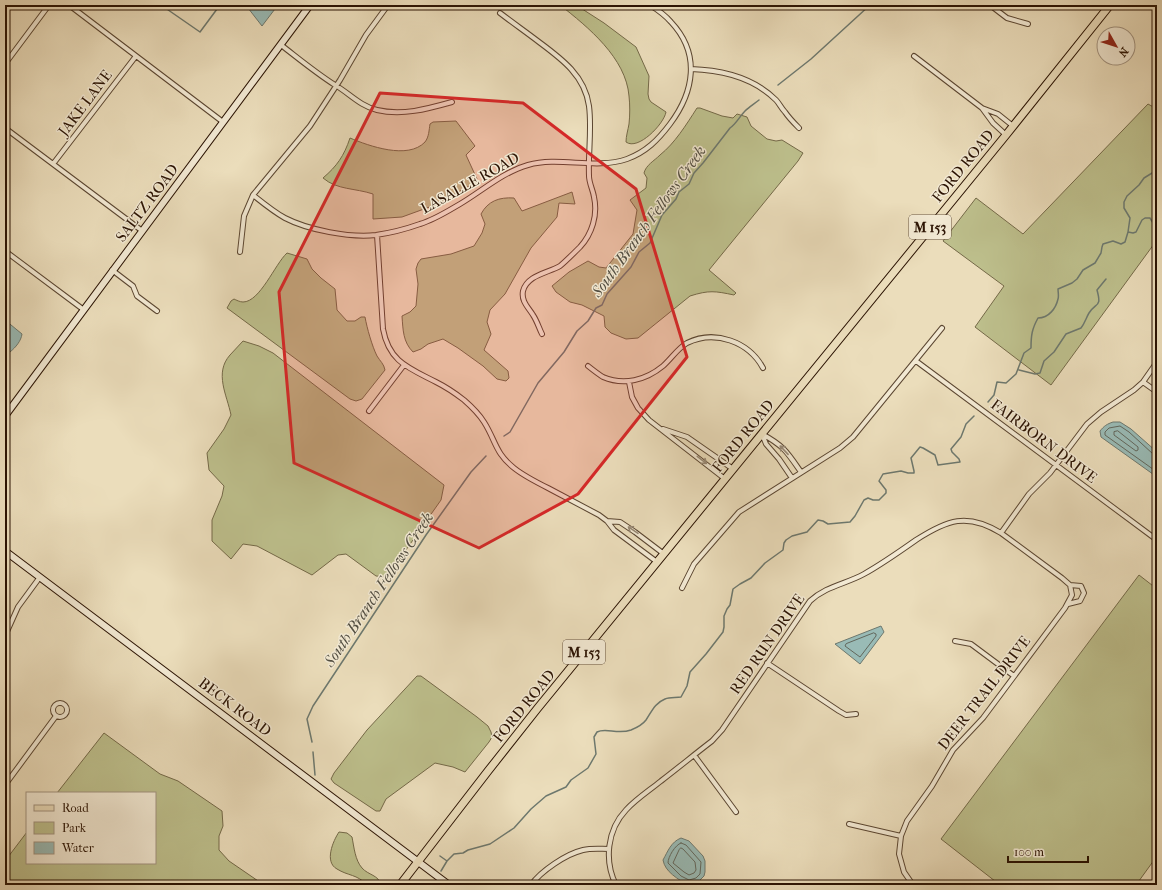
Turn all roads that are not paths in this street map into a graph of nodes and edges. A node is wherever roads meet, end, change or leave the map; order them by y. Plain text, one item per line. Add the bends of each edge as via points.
1 (49, 5) edge
2 (69, 5) edge
3 (310, 5) edge
4 (388, 5) edge
5 (650, 5) edge
6 (990, 5) edge
7 (1110, 5) edge
8 (500, 13) dead end
9 (1028, 24) dead end
10 (281, 45) junction
11 (136, 56) junction
12 (914, 56) dead end
13 (5, 64) edge
14 (691, 69) junction
15 (336, 86) junction
16 (452, 102) dead end
17 (982, 108) junction
18 (223, 122) junction
19 (1013, 126) junction
20 (5, 128) edge
21 (799, 128) dead end
22 (1006, 135) junction
23 (590, 163) junction
24 (53, 164) junction
25 (253, 195) junction
26 (142, 230) junction
27 (377, 235) junction
28 (5, 251) edge
29 (240, 252) dead end
30 (112, 270) junction
31 (84, 310) junction
32 (157, 311) dead end
33 (942, 328) dead end
34 (542, 334) dead end
35 (916, 361) junction
36 (1157, 362) edge
37 (404, 365) junction
38 (588, 366) dead end
39 (763, 368) dead end
40 (629, 382) junction
41 (1144, 382) junction
42 (1157, 392) edge
43 (369, 411) dead end
44 (5, 416) edge
45 (660, 428) junction
46 (762, 434) junction
47 (694, 441) junction
48 (688, 449) junction
49 (1056, 465) junction
50 (733, 469) junction
51 (801, 472) junction
52 (792, 478) junction
53 (725, 479) junction
54 (607, 521) junction
55 (1001, 533) junction
56 (1157, 540) edge
57 (5, 551) edge
58 (664, 554) junction
59 (657, 562) junction
60 (40, 577) junction
61 (1071, 587) junction
62 (682, 588) dead end
63 (1084, 593) joint
64 (1068, 604) junction
65 (5, 636) edge
66 (955, 641) dead end
67 (767, 663) junction
68 (1014, 676) junction
69 (856, 714) dead end
70 (56, 716) dead end
71 (694, 755) junction
72 (5, 785) edge
73 (736, 812) dead end
74 (849, 824) dead end
75 (901, 836) junction
76 (609, 849) junction
77 (418, 861) junction
78 (400, 885) edge
79 (449, 885) edge
80 (531, 885) edge
81 (616, 885) edge
82 (912, 885) edge

1 - 13 street
2 - 11 street
3 - 10 main road, SALTZ ROAD
4 - 15 street via 366,35
5 - 14 street, LASALLE ROAD via 677,28 685,43
6 - 9 street via 1007,18
7 - 19 main road, FORD ROAD / M 153
8 - 23 street via 563,59 581,81 589,106
10 - 15 street
10 - 18 main road, SALTZ ROAD
11 - 18 street
11 - 24 street, JAKE LANE
12 - 17 street
14 - 21 street via 727,72 751,82 777,101
14 - 23 street, LASALLE ROAD via 690,85 684,102 655,143 627,159
15 - 16 street via 364,106 389,112 426,110
15 - 25 street via 302,136
17 - 19 street via 998,114
17 - 22 street via 992,123
18 - 26 main road, SALTZ ROAD
19 - 22 main road, FORD ROAD / M 153
20 - 24 street
22 - 46 main road, FORD ROAD / M 153
23 - 27 street, LASALLE ROAD via 541,162 528,165 421,224
23 - 34 street via 589,178 595,198 595,214 587,238 560,266 536,276 523,290 526,307
24 - 26 street
25 - 27 street, LASALLE ROAD via 285,217 304,225 346,234
25 - 29 street via 244,216
26 - 30 main road, SALTZ ROAD
27 - 37 street via 384,335 393,353
28 - 31 street
30 - 31 main road, SALTZ ROAD
30 - 32 street via 133,286 137,296
31 - 44 main road, SALTZ ROAD
33 - 35 street
35 - 49 street, FAIRBORN DRIVE
35 - 51 street via 853,437
36 - 41 street
37 - 43 street
37 - 54 street via 446,387 471,407 485,423 496,449 514,468
38 - 40 street via 604,377
39 - 40 street via 758,358 738,343 714,337 686,344 651,375
40 - 45 street via 632,397 638,408
41 - 42 street
41 - 49 street via 1092,419
45 - 47 street via 687,436
45 - 48 street
46 - 50 main road, FORD ROAD / M 153
51 -> 46 street via 777,442
46 - 52 street via 766,444
47 - 48 street
47 - 50 street
48 -> 53 street
49 - 55 street via 1029,494
49 - 56 street, FAIRBORN DRIVE
50 - 53 main road, FORD ROAD / M 153
51 - 52 street
52 - 62 street via 734,516 694,564
53 - 58 main road, FORD ROAD / M 153
58 -> 54 street via 620,522
54 - 59 street via 614,530
55 - 61 street, RED RUN DRIVE
55 - 67 street, RED RUN DRIVE via 985,524 970,521 952,522 935,528 866,573 815,596
57 - 60 main road, BECK ROAD
58 - 59 main road, FORD ROAD / M 153
59 - 77 main road, FORD ROAD / M 153
60 - 65 street via 18,607
60 - 77 main road, BECK ROAD
61 - 63 street, RED RUN DRIVE via 1081,586
61 - 64 street, DEER TRAIL DRIVE via 1072,595
63 - 64 street, DEER TRAIL DRIVE via 1080,602
64 - 68 street, DEER TRAIL DRIVE
66 - 68 street via 971,644
67 - 69 street via 839,711
67 - 71 street, RED RUN DRIVE via 722,730
68 - 75 street, DEER TRAIL DRIVE via 983,718 953,750 907,821
70 - 72 street
71 - 73 street
71 - 76 street, RED RUN DRIVE via 626,810 614,829
74 - 75 street
75 - 82 street, DEER TRAIL DRIVE via 901,863
76 - 80 street via 583,850 569,856 540,874
76 - 81 street, RED RUN DRIVE via 610,870
77 - 78 main road, FORD ROAD / M 153
77 - 79 main road, BECK ROAD

